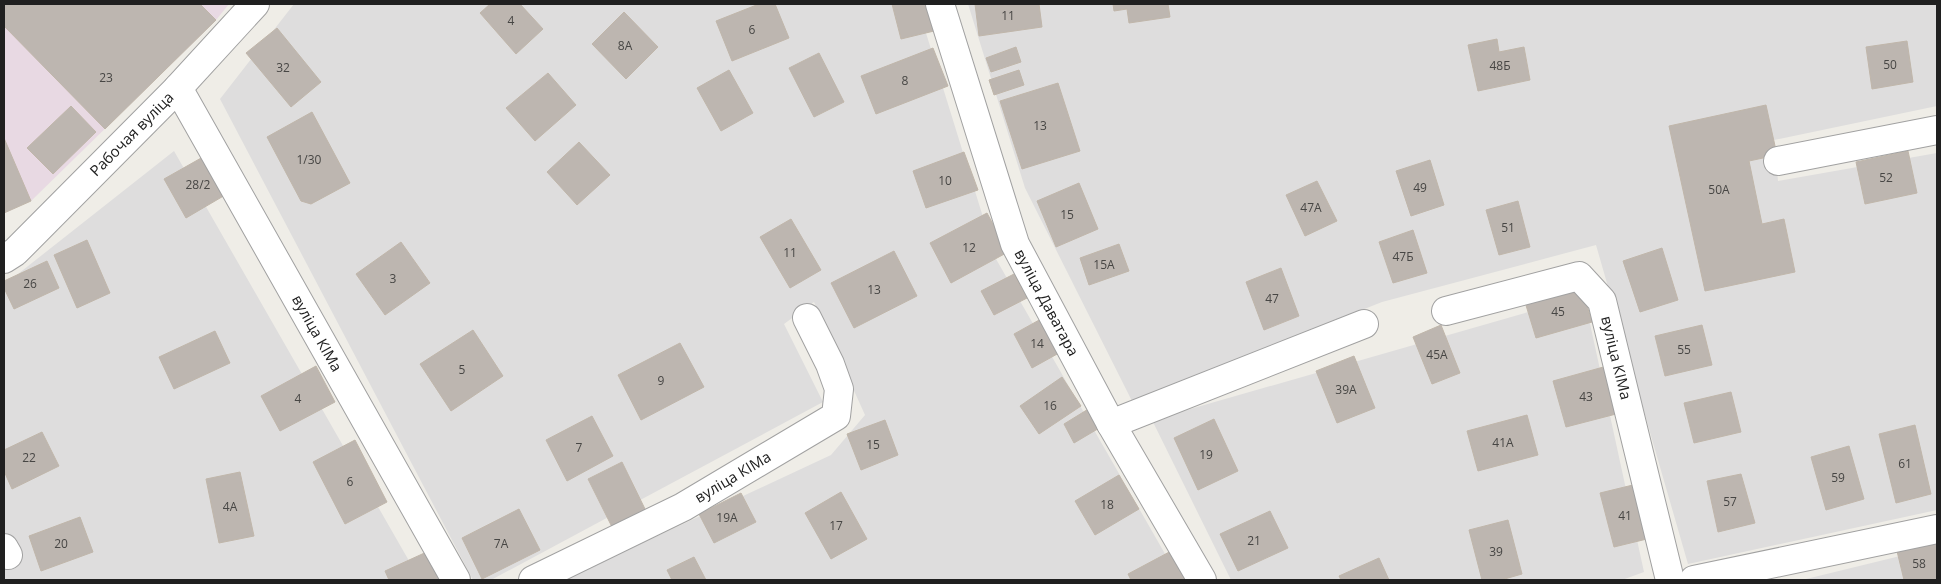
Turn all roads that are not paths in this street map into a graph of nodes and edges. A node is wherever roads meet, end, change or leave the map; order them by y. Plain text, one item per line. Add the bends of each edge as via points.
1 (255, 4) edge
2 (940, 4) edge
3 (178, 88) junction
4 (1937, 130) edge
5 (1778, 161) dead end
6 (4, 259) edge
7 (1446, 310) dead end
8 (807, 318) dead end
9 (1364, 324) dead end
10 (1111, 424) junction
11 (1937, 529) edge
12 (456, 580) edge
13 (533, 580) edge
14 (1202, 580) edge
15 (1670, 580) edge
16 (1694, 580) edge

1 - 3 street, Рабочая вуліца
2 - 10 street, вуліца Даватара via 1015,244
3 - 6 street, Рабочая вуліца via 15,252
3 - 12 street, вуліца КІМа
4 - 5 street
7 - 15 street, вуліца КІМа via 1579,276 1602,300
8 - 13 street, вуліца КІМа via 839,389 836,416 684,507
9 - 10 street
10 - 14 street, вуліца Даватара
11 - 16 street

